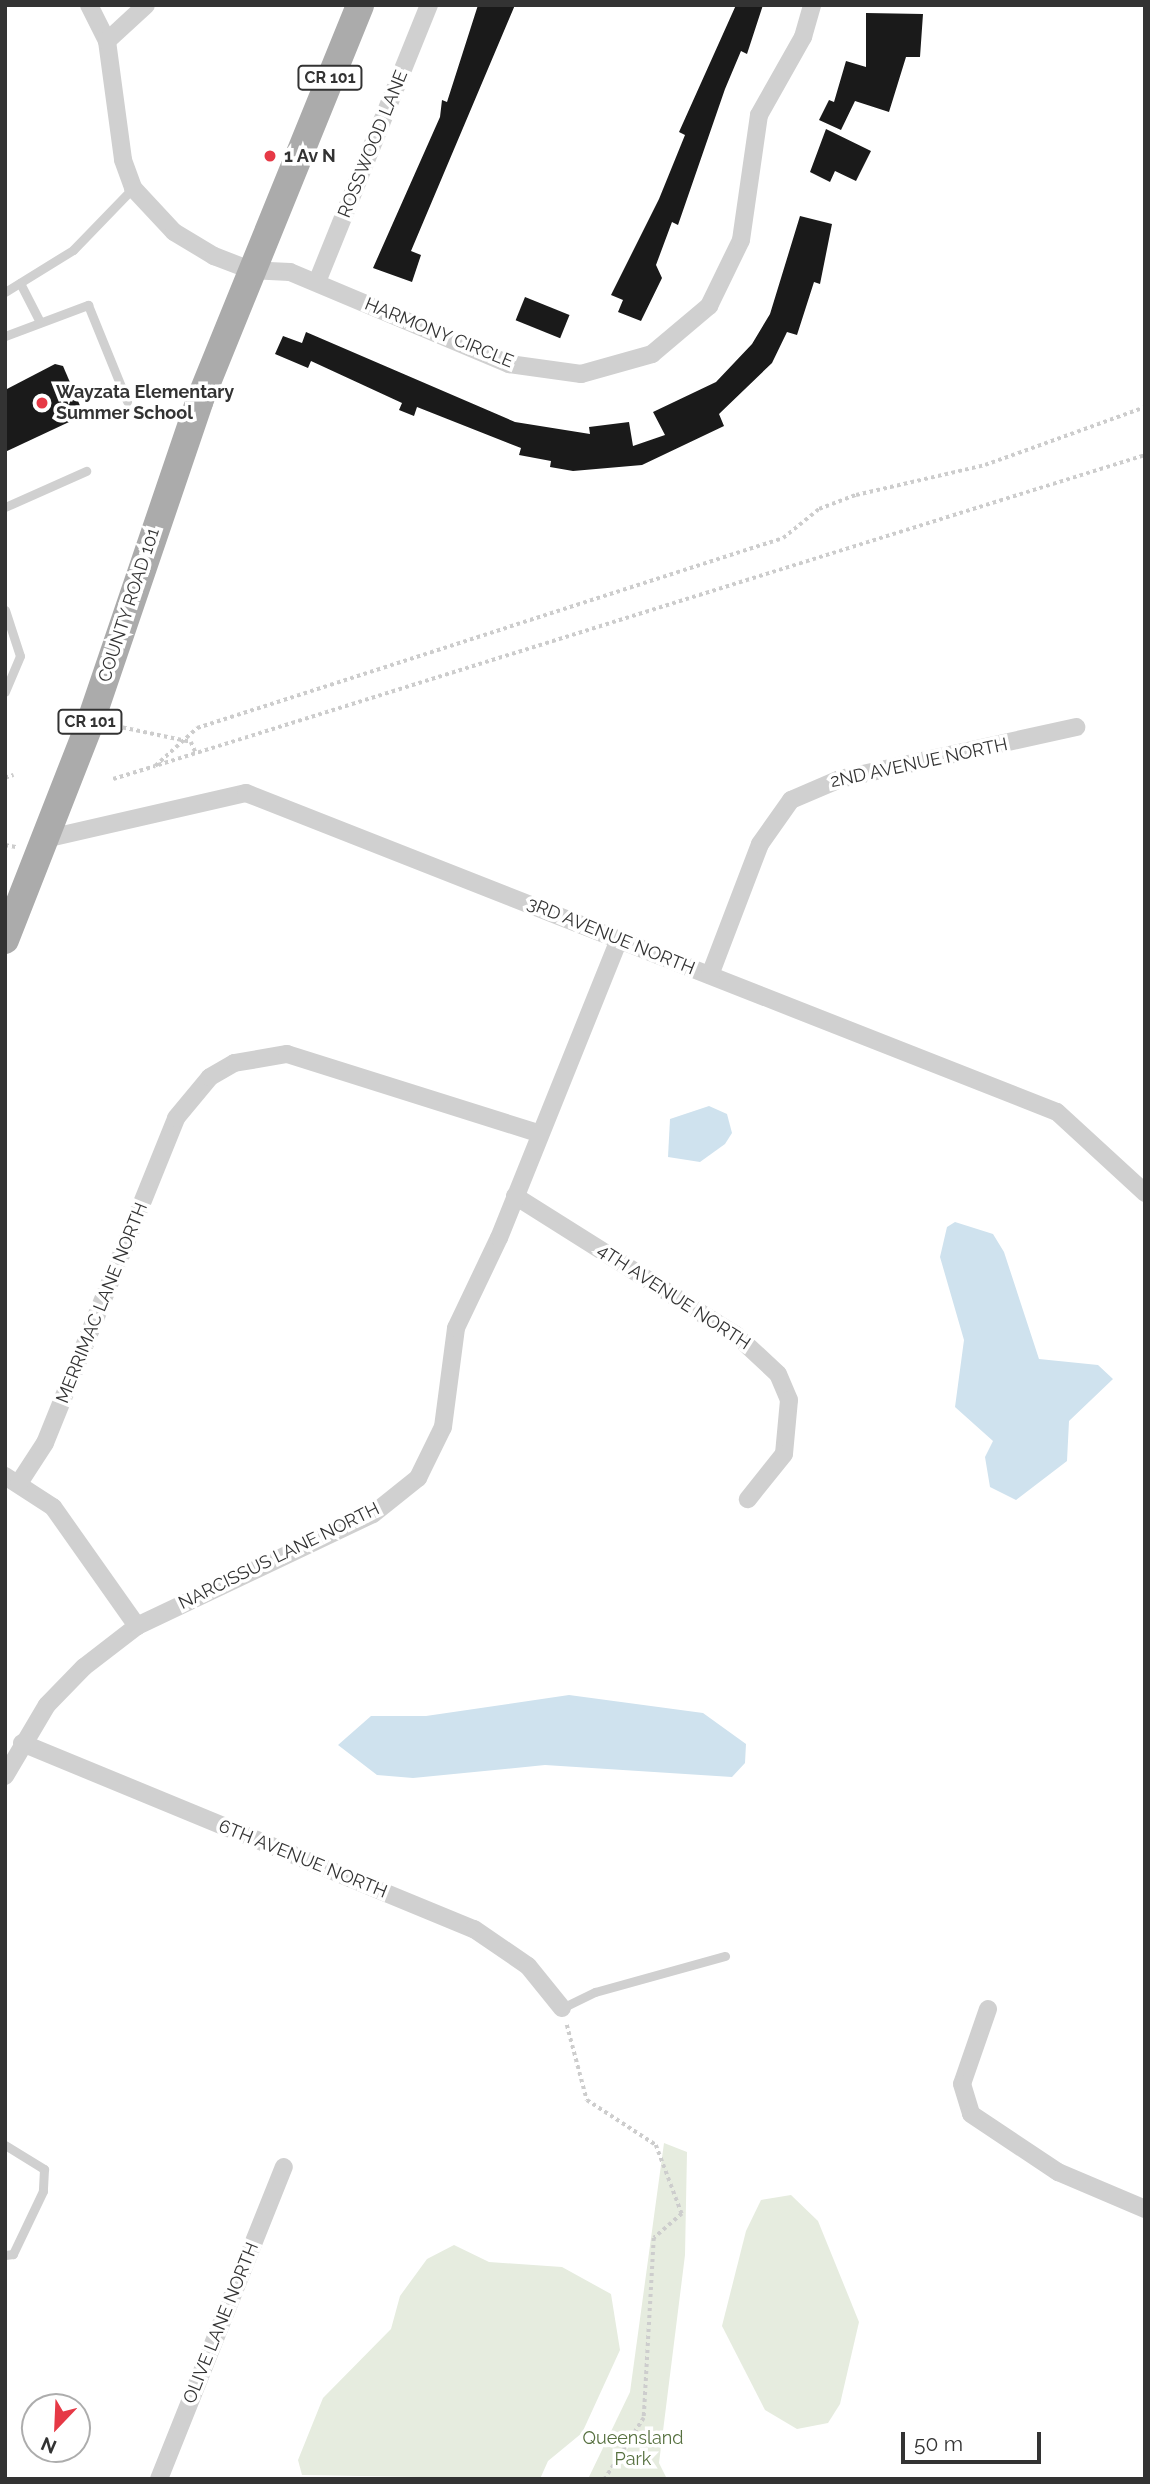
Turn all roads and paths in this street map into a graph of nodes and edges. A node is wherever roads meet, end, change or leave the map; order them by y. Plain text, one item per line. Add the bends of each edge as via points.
1 (89, 5) edge
2 (146, 5) edge
3 (360, 5) edge
4 (429, 5) edge
5 (812, 5) edge
6 (107, 41) junction
7 (133, 188) junction
8 (251, 270) junction
9 (317, 282) junction
10 (20, 283) junction
11 (5, 292) edge
12 (40, 322) junction
13 (5, 336) edge
14 (127, 401) dead end
15 (1145, 407) edge
16 (1145, 455) edge
17 (86, 471) dead end
18 (5, 506) edge
19 (5, 610) edge
20 (5, 692) edge
21 (116, 726) dead end
22 (1076, 727) dead end
23 (184, 740) junction
24 (196, 753) junction
25 (155, 765) junction
26 (13, 775) dead end
27 (5, 778) edge
28 (113, 779) dead end
29 (45, 839) junction
30 (5, 845) edge
31 (16, 847) dead end
32 (619, 939) junction
33 (5, 940) edge
34 (709, 975) junction
35 (540, 1134) junction
36 (1145, 1193) edge
37 (515, 1196) junction
38 (12, 1480) edge
39 (748, 1499) dead end
40 (137, 1626) junction
41 (22, 1743) junction
42 (5, 1776) edge
43 (725, 1956) dead end
44 (562, 2008) junction
45 (988, 2010) dead end
46 (5, 2145) edge
47 (284, 2167) dead end
48 (1145, 2209) edge
49 (5, 2255) edge
50 (159, 2479) edge
51 (605, 2479) edge

1 - 6 street
2 - 6 street
3 - 8 main road, CR 101
4 - 9 street, ROSSWOOD LANE
5 - 9 street, HARMONY CIRCLE via 803,37 759,115 740,240 728,274 709,306 652,354 581,374 544,372 509,364
6 - 7 street via 122,160
7 - 8 street via 152,212 198,249
7 - 10 lane via 73,250
8 - 9 street, HARMONY CIRCLE via 285,270
8 - 29 main road, COUNTY ROAD 101 / CR 101
10 - 11 lane
10 - 12 lane
12 - 13 lane
12 - 14 lane via 88,305
15 - 23 path via 985,465 856,495 819,509 783,538 197,728
16 - 24 path
17 - 18 lane
19 - 20 lane via 20,656
21 - 23 path
22 - 34 street, 2ND AVENUE NORTH via 840,779 791,800 760,844
23 - 24 path
23 - 25 path
24 - 25 path
25 - 28 path
26 - 27 path
29 - 32 street, 3RD AVENUE NORTH via 246,793
29 - 33 main road, COUNTY ROAD 101 / CR 101
30 - 31 path
32 - 34 street, 3RD AVENUE NORTH
32 - 35 street, NARCISSUS LANE NORTH
34 - 36 street, 3RD AVENUE NORTH via 1057,1112
35 - 37 street, NARCISSUS LANE NORTH
35 - 38 street, MERRIMAC LANE NORTH via 287,1054 234,1063 210,1077 176,1118 45,1443
37 - 39 street, 4TH AVENUE NORTH via 736,1335 778,1374 789,1400 784,1454
37 - 40 street, NARCISSUS LANE NORTH via 456,1328 443,1427 418,1478 373,1514
38 - 40 street via 53,1507
40 - 41 street, NARCISSUS LANE NORTH via 84,1667
41 - 42 street, NARCISSUS LANE NORTH
41 - 44 street, 6TH AVENUE NORTH via 474,1929 527,1966
43 - 44 lane via 595,1992
44 - 51 path via 587,2099 656,2145 682,2214 654,2238 644,2418
45 - 48 street via 962,2084 971,2114 1058,2172
46 - 49 lane via 44,2169 43,2191 13,2254
47 - 50 street, OLIVE LANE NORTH

